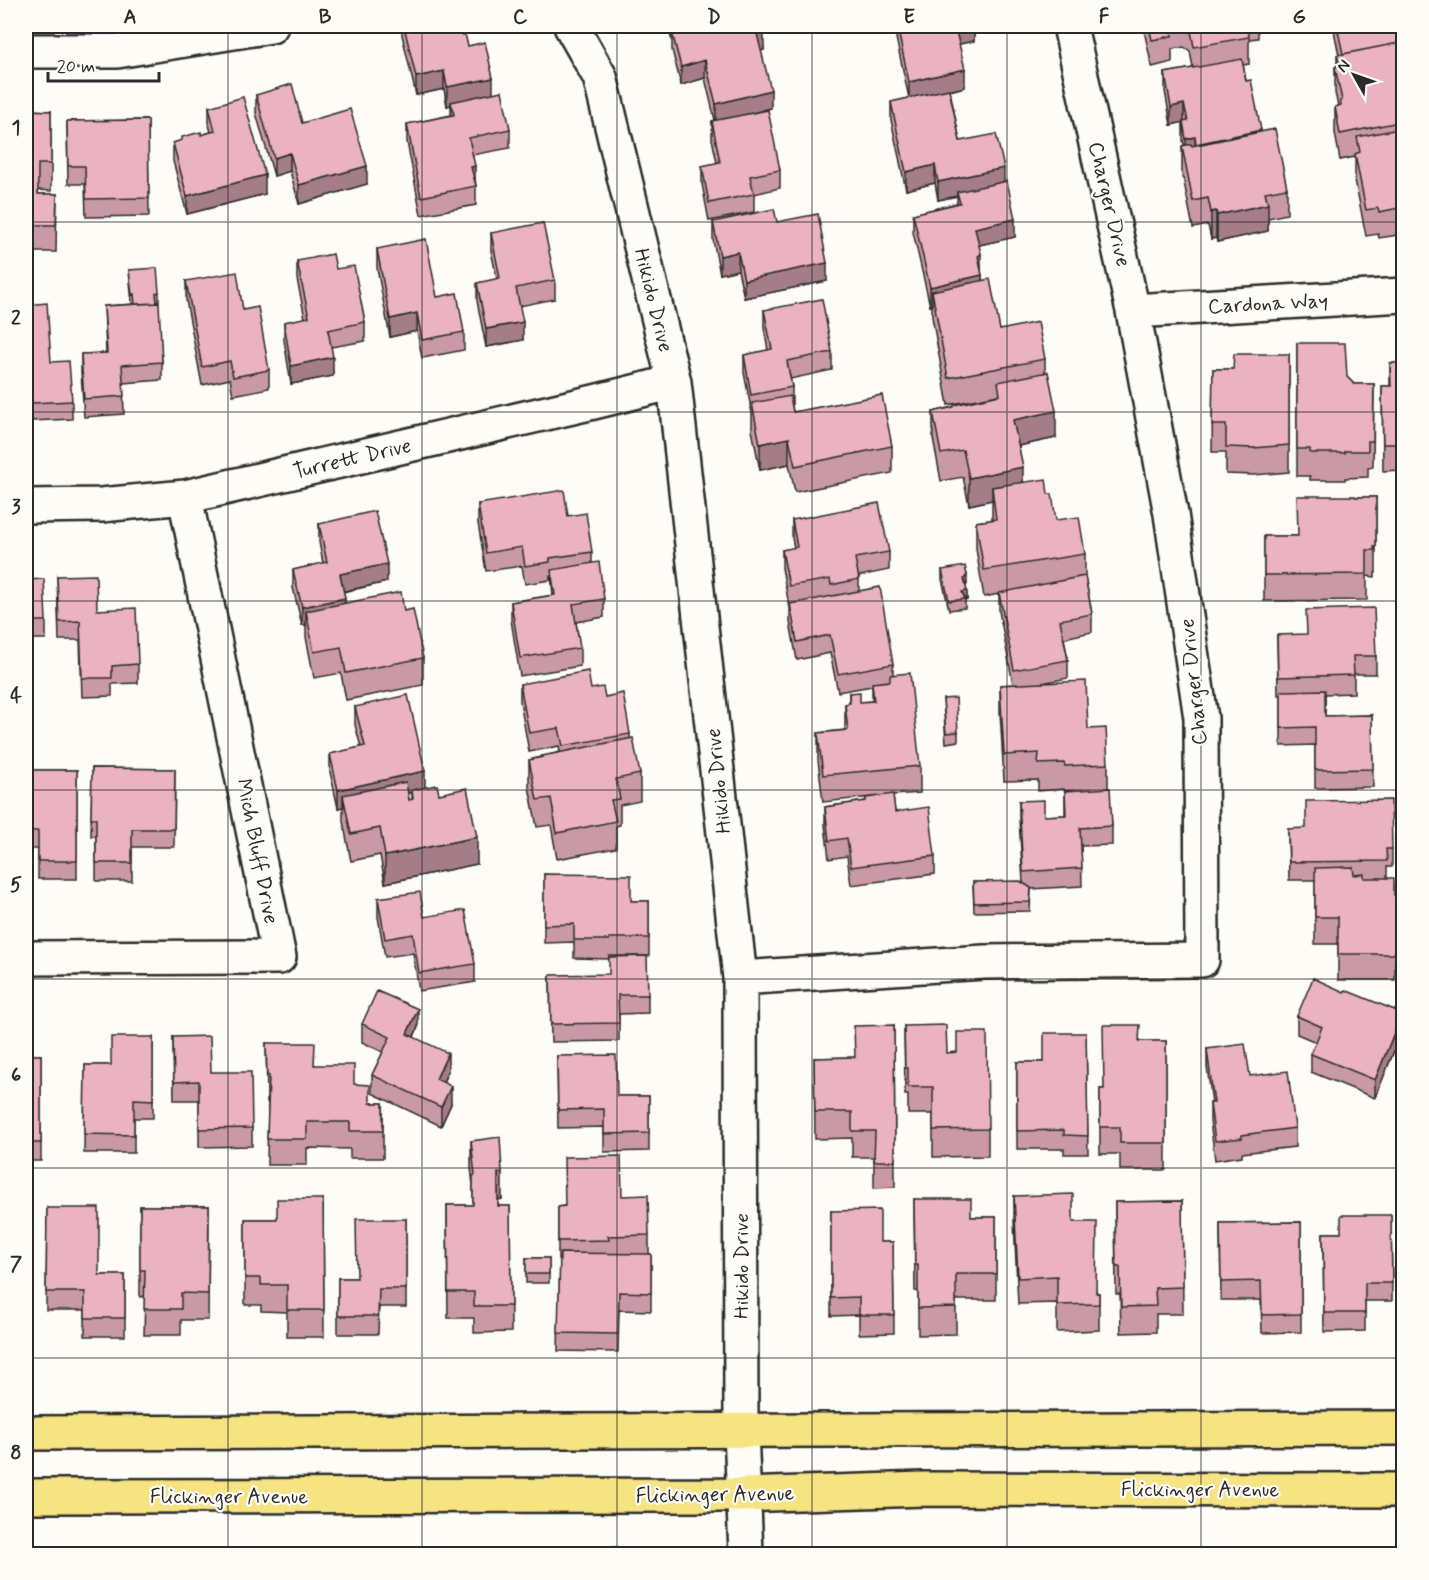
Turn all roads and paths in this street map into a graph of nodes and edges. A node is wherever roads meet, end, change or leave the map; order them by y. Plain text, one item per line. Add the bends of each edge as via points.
1 (271, 26) edge
2 (572, 26) edge
3 (1070, 26) edge
4 (26, 51) edge
5 (1404, 295) edge
6 (1133, 311) junction
7 (674, 382) junction
8 (185, 497) junction
9 (26, 506) edge
10 (26, 958) edge
11 (740, 978) junction
12 (1404, 1428) edge
13 (741, 1430) junction
14 (26, 1433) edge
15 (1404, 1490) edge
16 (743, 1495) junction
17 (26, 1496) edge
18 (746, 1554) edge

1 - 4 street via 117,51
2 - 7 street, Hikido Drive via 600,76
3 - 6 street, Charger Drive
5 - 6 street, Cardona Way
6 - 11 street, Charger Drive via 1171,514 1201,718 1202,960 984,962
7 - 8 street, Turrett Drive
7 - 11 street, Hikido Drive
8 - 9 street, Turrett Drive via 101,505
8 - 10 street, Mich Bluff Drive via 279,957
11 - 13 street, Hikido Drive
12 - 13 main road
13 - 14 main road
13 - 16 street, Hikido Drive
15 - 16 main road, Flickinger Avenue via 924,1489
16 - 17 main road, Flickinger Avenue
16 - 18 street, Hikido Drive

